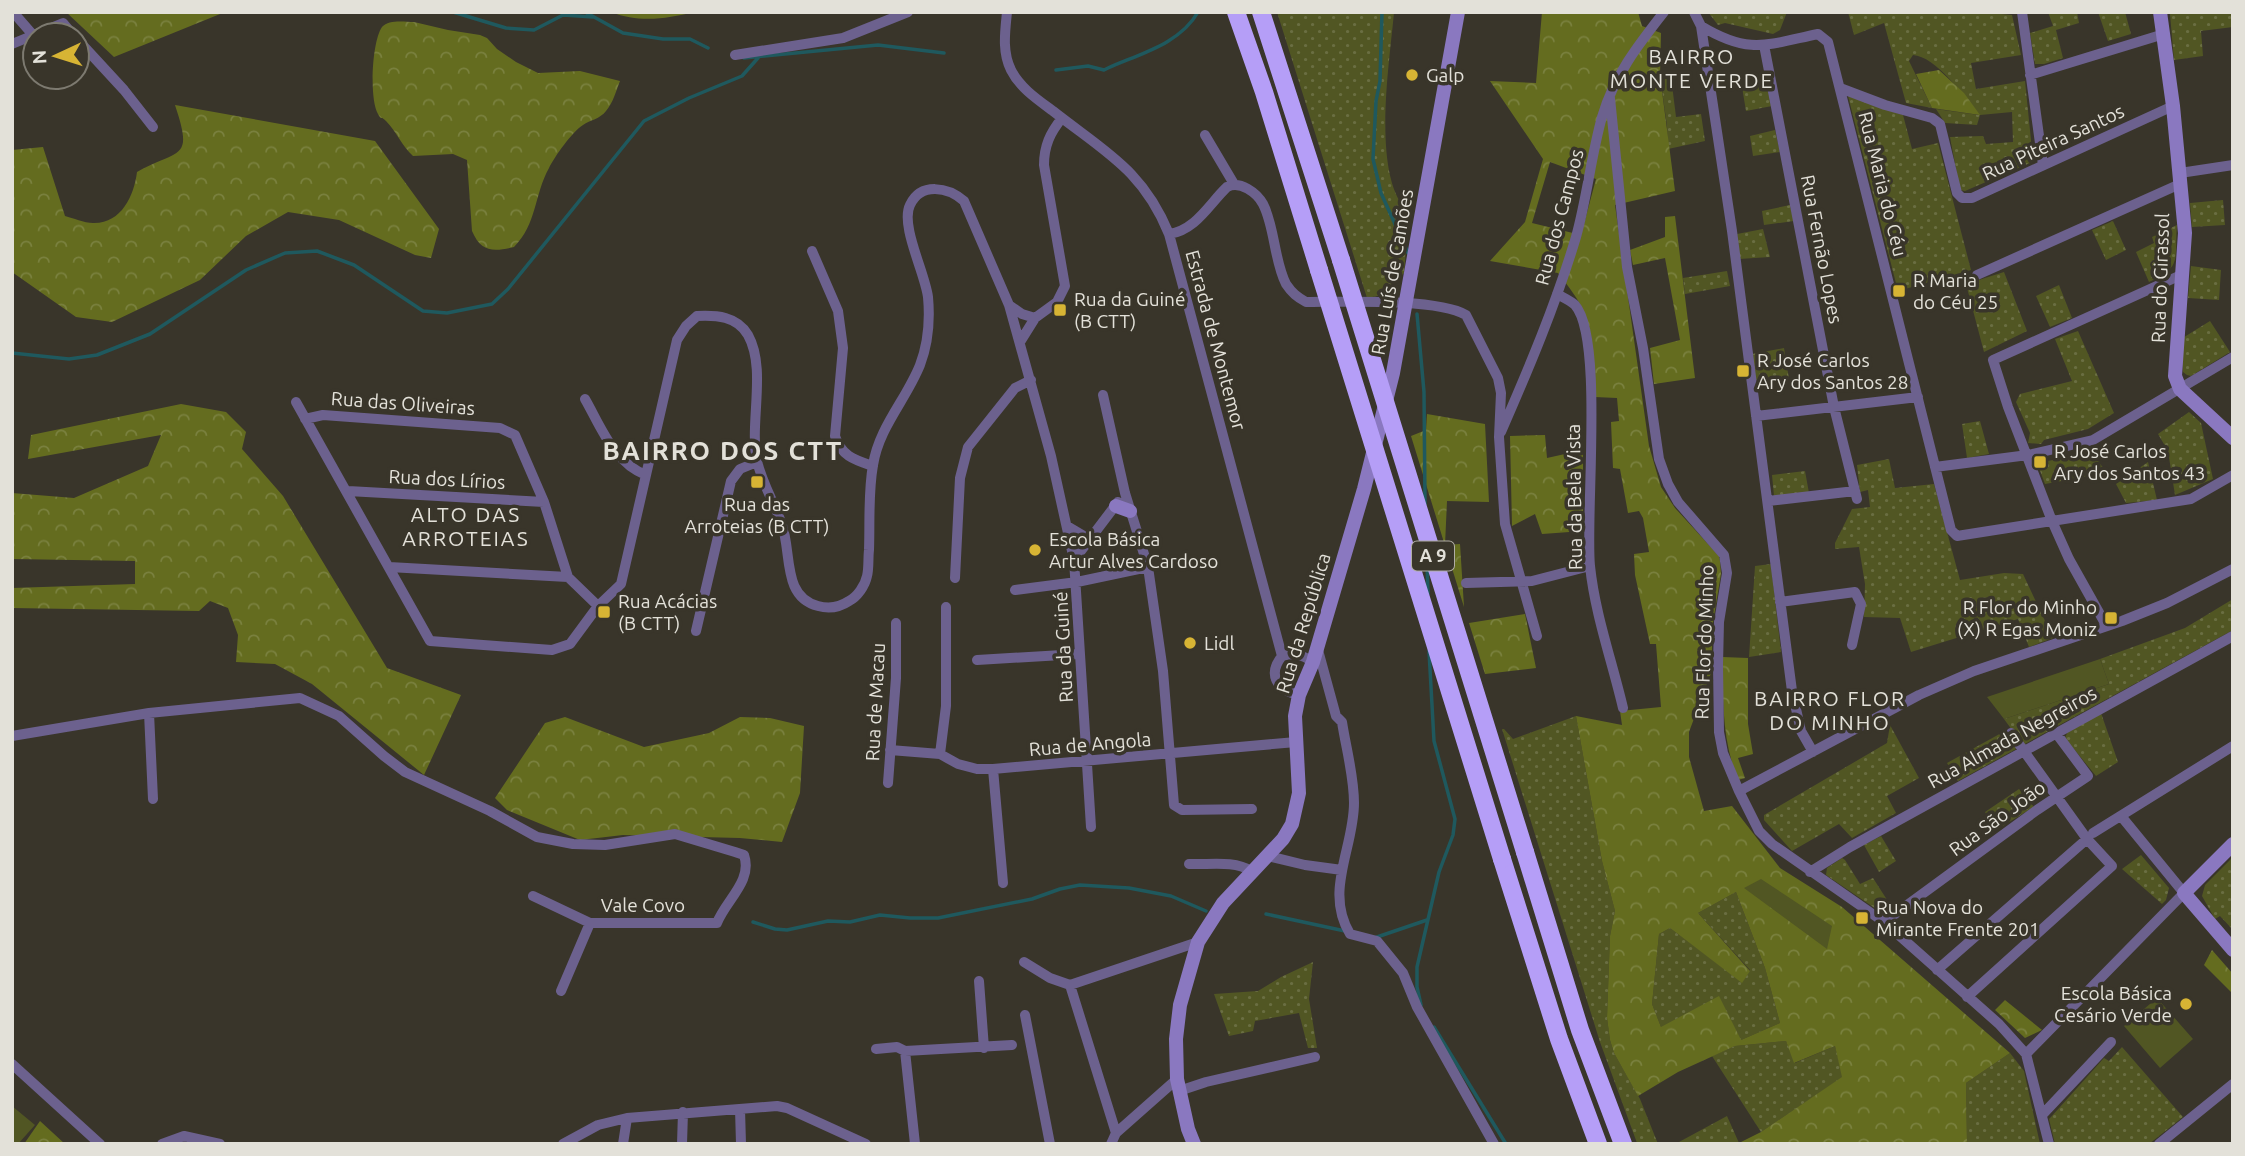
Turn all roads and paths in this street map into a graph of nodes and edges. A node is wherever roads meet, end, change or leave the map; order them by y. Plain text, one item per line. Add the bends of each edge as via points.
1 (908, 12) edge
2 (1007, 12) edge
3 (1236, 12) edge
4 (1261, 12) edge
5 (1458, 12) edge
6 (1664, 12) edge
7 (1694, 12) edge
8 (2022, 12) edge
9 (2160, 12) edge
10 (1701, 26) junction
11 (2164, 34) junction
12 (1764, 45) junction
13 (91, 54) edge
14 (735, 55) dead end
15 (2030, 75) junction
16 (1840, 88) junction
17 (1610, 98) junction
18 (2173, 106) junction
19 (1062, 118) junction
20 (153, 127) dead end
21 (1205, 135) dead end
22 (2043, 165) junction
23 (2233, 165) edge
24 (2180, 179) junction
25 (1234, 184) junction
26 (1169, 234) junction
27 (812, 251) dead end
28 (1977, 275) dead end
29 (2182, 275) junction
30 (1557, 294) junction
31 (1405, 304) junction
32 (1009, 305) junction
33 (1035, 318) junction
34 (1020, 342) junction
35 (2233, 357) edge
36 (1031, 380) junction
37 (2180, 389) junction
38 (1103, 395) dead end
39 (1918, 397) junction
40 (585, 399) dead end
41 (296, 402) dead end
42 (1834, 407) junction
43 (1756, 416) junction
44 (305, 419) junction
45 (1499, 438) junction
46 (2233, 438) edge
47 (2028, 455) junction
48 (757, 462) junction
49 (873, 466) junction
50 (1935, 467) junction
51 (646, 475) junction
52 (2233, 475) edge
53 (348, 491) junction
54 (1768, 500) junction
55 (544, 502) junction
56 (1123, 508) junction
57 (2052, 521) junction
58 (1067, 526) junction
59 (1350, 537) joint
60 (1089, 539) junction
61 (1074, 560) junction
62 (1590, 566) junction
63 (389, 567) junction
64 (1148, 567) junction
65 (2233, 569) edge
66 (568, 577) junction
67 (955, 579) dead end
68 (1521, 581) junction
69 (1077, 582) junction
70 (1466, 583) dead end
71 (1015, 590) dead end
72 (1780, 602) junction
73 (598, 606) junction
74 (946, 607) dead end
75 (896, 623) dead end
76 (2106, 625) junction
77 (696, 631) dead end
78 (1537, 636) dead end
79 (2233, 636) edge
80 (1852, 645) dead end
81 (1079, 654) junction
82 (1315, 655) junction
83 (1282, 656) junction
84 (977, 660) dead end
85 (1299, 695) junction
86 (1623, 708) dead end
87 (149, 713) junction
88 (2011, 733) dead end
89 (2056, 733) junction
90 (12, 736) edge
91 (1296, 742) junction
92 (2233, 746) edge
93 (890, 750) junction
94 (2025, 751) junction
95 (1813, 752) junction
96 (940, 754) junction
97 (1171, 755) junction
98 (1088, 762) junction
99 (993, 769) junction
100 (888, 783) dead end
101 (1738, 791) junction
102 (2057, 797) junction
103 (153, 799) dead end
104 (1252, 808) dead end
105 (2121, 816) junction
106 (1091, 827) dead end
107 (2090, 836) junction
108 (2233, 844) edge
109 (1268, 856) junction
110 (1189, 864) dead end
111 (1342, 870) junction
112 (1251, 871) junction
113 (1810, 872) junction
114 (1003, 883) dead end
115 (2184, 893) junction
116 (533, 896) dead end
117 (1884, 922) junction
118 (590, 923) junction
119 (1198, 942) junction
120 (2233, 950) edge
121 (1024, 962) dead end
122 (1937, 970) junction
123 (979, 981) dead end
124 (1070, 985) junction
125 (561, 991) dead end
126 (1967, 997) junction
127 (1025, 1015) dead end
128 (2111, 1042) dead end
129 (1012, 1045) dead end
130 (985, 1048) junction
131 (876, 1049) dead end
132 (905, 1051) junction
133 (2026, 1054) junction
134 (1315, 1057) dead end
135 (12, 1064) edge
136 (2233, 1084) edge
137 (1178, 1085) junction
138 (740, 1109) junction
139 (683, 1112) junction
140 (2042, 1115) junction
141 (627, 1118) junction
142 (1116, 1133) junction
143 (100, 1144) edge
144 (162, 1144) edge
145 (220, 1144) edge
146 (563, 1144) edge
147 (623, 1144) edge
148 (682, 1144) edge
149 (741, 1144) edge
150 (866, 1144) edge
151 (915, 1144) edge
152 (1050, 1144) edge
153 (1111, 1144) edge
154 (1194, 1144) edge
155 (1494, 1144) edge
156 (1598, 1144) edge
157 (1623, 1144) edge
158 (2049, 1144) edge
159 (2159, 1144) edge

1 - 14 street via 842,37
2 - 19 street, Estrada de Montemor via 1006,55 1012,72 1027,91
3 - 156 highway, A 9, bridge via 1559,1039
4 - 157 highway, A 9, bridge via 1580,1030
5 - 31 main road, Rua Luís de Camões
6 - 17 street, Rua dos Campos via 1620,72
7 - 10 street
8 - 15 street
9 - 11 main road, Rua do Girassol
10 - 12 street, Rua Maria do Céu via 1724,40
10 - 43 street
11 - 15 street
11 - 18 main road, Rua do Girassol
12 - 16 street, Rua Maria do Céu via 1818,34 1828,41
12 - 42 street, Rua Fernão Lopes
13 - 20 street
15 - 22 street
16 - 22 street, Rua Piteira Santos via 1940,124 1956,193 1962,198 1977,197
16 - 39 street, Rua Maria do Céu
17 - 30 street, Rua dos Campos
17 - 101 street, Rua Flor do Minho via 1627,267 1659,458 1672,493 1726,562 1717,716 1723,753
18 - 22 street, Rua Piteira Santos
18 - 24 main road, Rua do Girassol
19 - 26 street, Estrada de Montemor via 1138,179
19 - 33 street via 1051,132 1044,165 1065,286 1057,302
21 - 25 street
23 - 24 street
24 - 28 street
24 - 29 main road, Rua do Girassol via 2185,233
25 - 26 street via 1197,222
25 - 31 street via 1252,192 1263,204 1293,294 1306,302
26 - 83 street, Estrada de Montemor
27 - 49 street via 838,311 843,348 835,436 847,456
29 - 37 main road, Rua do Girassol via 2175,361
29 - 47 street via 1993,360
30 - 45 street, Rua dos Campos
30 - 62 street, Rua da Bela Vista via 1575,304 1582,320 1591,379
31 - 45 street via 1457,310 1466,316 1498,378
31 - 59 main road, Rua Luís de Camões via 1393,373
32 - 33 street
32 - 34 street, Rua da Guiné
32 - 49 street, Rua da Guiné via 964,201 938,188 919,194 911,202 907,222 925,281 926,342 920,365 890,419
33 - 34 street
34 - 36 street, Rua da Guiné
35 - 37 street
36 - 58 street, Rua da Guiné
36 - 67 street via 1015,388 968,447 960,478
37 - 46 main road
37 - 47 street via 2093,440
38 - 56 street via 1125,490
39 - 42 street
39 - 50 street, Rua Maria do Céu
40 - 51 street via 621,461
41 - 44 street
42 - 43 street
42 - 54 street, Rua Fernão Lopes via 1856,495
43 - 54 street
44 - 53 street
44 - 55 street, Rua das Oliveiras via 323,415 500,428 515,435
45 - 68 street via 1505,524
47 - 50 street
47 - 57 street
48 - 49 street, Rua da Guiné via 783,526 795,590 805,601 828,608 857,596 867,577
48 - 51 street via 751,342 746,332 726,317 697,316 677,340
48 - 77 street via 740,469 731,481
50 - 57 street, Rua Maria do Céu via 1951,530 1957,536
51 - 73 street via 621,584
52 - 57 street via 2191,499
53 - 55 street, Rua dos Lírios
53 - 63 street
54 - 72 street
55 - 66 street
56 - 60 street
56 - 64 street
57 - 76 street
58 - 60 street
58 - 61 street, Rua da Guiné
59 - 82 main road, Rua da República
60 - 61 street
61 - 69 street, Rua da Guiné
62 - 68 street
62 - 86 street, Rua da Bela Vista
63 - 66 street
63 - 73 street via 430,641 552,650 570,644
64 - 69 street
64 - 97 street
65 - 76 street via 2167,603
66 - 73 street
68 - 70 street
68 - 78 street
69 - 71 street
69 - 81 street, Rua da Guiné
72 - 80 street via 1855,592 1861,604
72 - 95 street via 1792,691 1801,731
74 - 96 street via 946,706
75 - 93 street, Rua de Macau
76 - 95 street via 1974,671 1875,716
79 - 89 street, Rua Almada Negreiros
81 - 84 street
81 - 98 street, Rua da Guiné
82 - 83 street
82 - 85 main road, Rua da República
82 - 111 street via 1342,722 1354,799
83 - 85 street, Estrada de Montemor via 1273,673 1276,682
85 - 91 main road, Rua da República
87 - 90 street
87 - 103 street
87 - 118 street, Vale Covo via 306,699 339,716 405,772 537,837 605,845 675,834 745,858 738,890 718,923
88 - 94 street
89 - 94 street, Rua Almada Negreiros
89 - 102 street, Rua São João via 2088,776
91 - 97 street, Rua de Angola
91 - 109 main road, Rua da República via 1299,793 1292,824
92 - 105 street
93 - 96 street, Rua de Angola
93 - 100 street, Rua de Macau
94 - 102 street
94 - 113 street, Rua Almada Negreiros
95 - 101 street
96 - 99 street, Rua de Angola via 958,764
97 - 98 street, Rua de Angola
97 - 104 street via 1172,799 1177,808
98 - 99 street, Rua de Angola
98 - 106 street, Rua da Guiné
99 - 114 street
101 - 113 street, Rua Flor do Minho via 1759,831
102 - 107 street
102 - 117 street, Rua São João
105 - 107 street
105 - 115 street
107 - 122 street
107 - 126 street via 2112,866
108 - 115 main road
109 - 111 street
109 - 112 main road, Rua da República
110 - 112 street via 1234,865
111 - 155 street via 1338,892 1348,930 1377,941 1402,973
112 - 119 main road, Rua da República
113 - 117 street, Rua Flor do Minho
115 - 120 main road
115 - 133 street
116 - 118 street, Vale Covo
117 - 122 street, Rua Flor do Minho
118 - 125 street
119 - 124 street
119 - 137 main road, Rua da República via 1180,1005
121 - 124 street
122 - 126 street, Rua Flor do Minho
123 - 130 street
124 - 142 street
126 - 133 street, Rua Flor do Minho
127 - 152 street
128 - 140 street
129 - 130 street
130 - 132 street
131 - 132 street
132 - 151 street
133 - 140 street
134 - 137 street
135 - 143 street
136 - 159 street
137 - 142 street
137 - 154 main road, Rua da República
138 - 139 street
138 - 149 street
138 - 150 street via 788,1108
139 - 141 street
139 - 148 street
140 - 158 street
141 - 146 street via 598,1125
141 - 147 street
142 - 153 street
144 - 145 street via 184,1136

